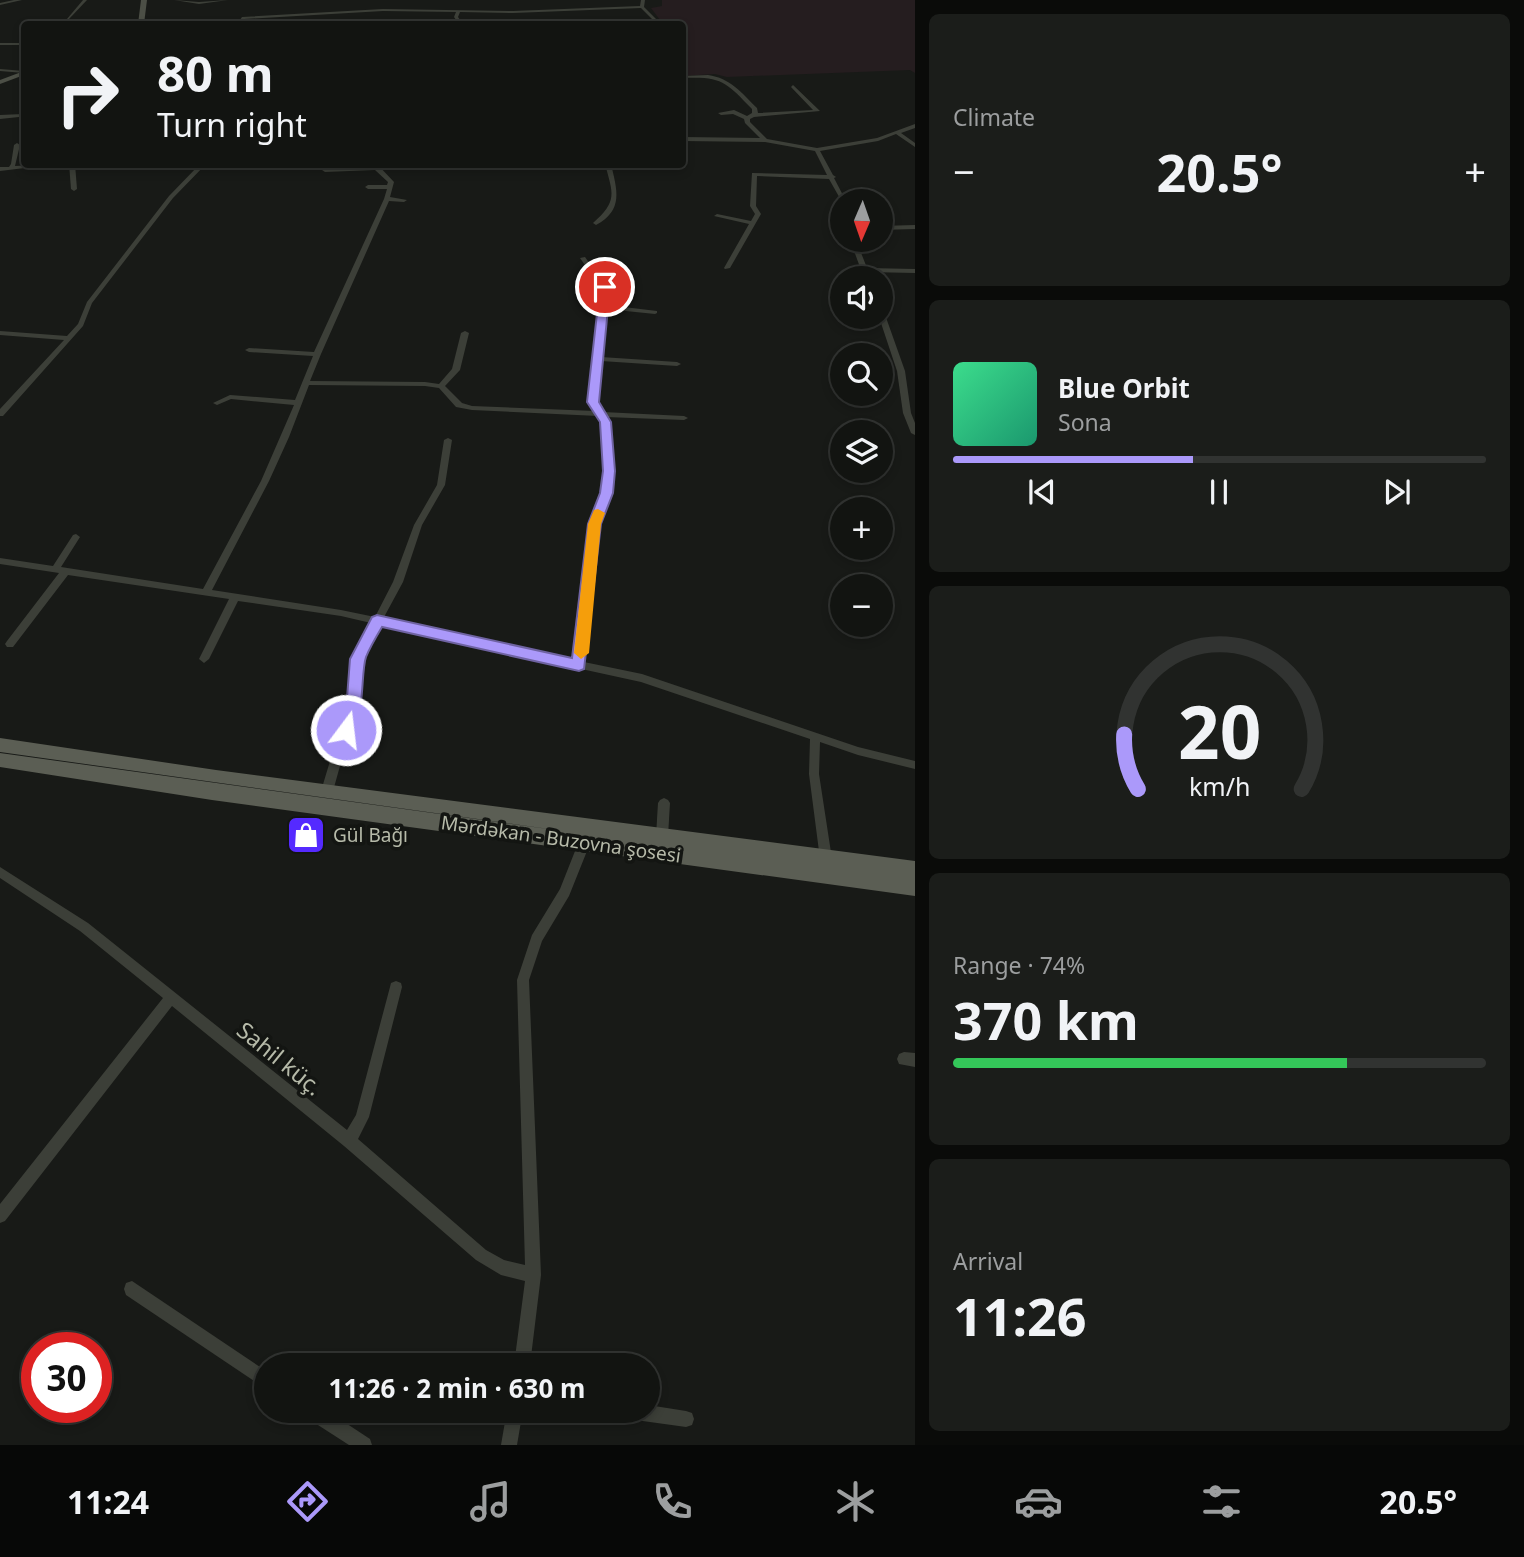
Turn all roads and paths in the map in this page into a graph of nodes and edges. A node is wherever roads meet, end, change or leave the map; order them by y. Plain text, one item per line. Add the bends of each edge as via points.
1 (85, 0) edge
2 (144, 0) edge
3 (176, 0) edge
4 (226, 0) edge
5 (643, 0) edge
6 (15, 1) edge
7 (343, 2) dead end
8 (0, 4) edge
9 (642, 6) junction
10 (459, 11) junction
11 (347, 12) junction
12 (68, 18) dead end
13 (141, 21) edge
14 (240, 21) edge
15 (459, 21) edge
16 (656, 21) edge
17 (0, 44) edge
18 (21, 44) edge
19 (0, 70) edge
20 (21, 72) edge
21 (21, 73) edge
22 (686, 77) edge
23 (0, 82) edge
24 (793, 86) dead end
25 (720, 113) dead end
26 (754, 115) junction
27 (0, 117) edge
28 (21, 118) edge
29 (747, 118) junction
30 (915, 126) edge
31 (898, 133) junction
32 (686, 139) edge
33 (765, 140) junction
34 (17, 145) dead end
35 (915, 145) edge
36 (817, 150) junction
37 (21, 168) edge
38 (72, 168) edge
39 (200, 168) edge
40 (350, 168) edge
41 (376, 168) edge
42 (609, 168) edge
43 (0, 169) edge
44 (10, 169) junction
45 (325, 170) dead end
46 (833, 177) junction
47 (368, 187) dead end
48 (390, 187) junction
49 (74, 189) dead end
50 (838, 189) edge
51 (387, 200) junction
52 (404, 200) dead end
53 (717, 216) dead end
54 (596, 223) dead end
55 (752, 223) junction
56 (915, 227) edge
57 (893, 228) edge
58 (583, 258) dead end
59 (727, 268) dead end
60 (893, 271) edge
61 (915, 271) edge
62 (603, 307) junction
63 (655, 312) dead end
64 (887, 329) edge
65 (0, 333) edge
66 (465, 333) dead end
67 (69, 338) junction
68 (249, 349) dead end
69 (317, 354) junction
70 (596, 359) junction
71 (677, 364) dead end
72 (307, 383) junction
73 (441, 386) junction
74 (217, 403) dead end
75 (299, 403) junction
76 (598, 413) junction
77 (0, 414) edge
78 (684, 418) dead end
79 (915, 433) edge
80 (448, 440) dead end
81 (76, 537) dead end
82 (0, 561) edge
83 (61, 571) junction
84 (206, 592) junction
85 (235, 597) junction
86 (377, 621) junction
87 (10, 644) dead end
88 (204, 659) dead end
89 (579, 665) junction
90 (815, 737) junction
91 (0, 745) edge
92 (0, 760) edge
93 (915, 765) edge
94 (327, 791) junction
95 (664, 803) dead end
96 (662, 836) junction
97 (585, 841) junction
98 (826, 859) junction
99 (915, 870) edge
100 (0, 872) edge
101 (915, 887) edge
102 (396, 987) dead end
103 (170, 998) junction
104 (349, 1141) junction
105 (0, 1216) edge
106 (533, 1275) junction
107 (132, 1289) dead end
108 (524, 1353) edge
109 (254, 1373) edge
110 (660, 1415) edge
111 (685, 1419) dead end
112 (330, 1423) edge
113 (513, 1423) edge
114 (364, 1445) edge
115 (509, 1445) edge

1 - 12 street
2 - 13 street
3 - 4 street
5 - 9 street
6 - 8 street
7 - 11 street
9 - 10 street
9 - 16 street
10 - 11 street
10 - 15 street
11 - 14 street
17 - 18 street
19 - 20 street
21 - 23 street
22 - 26 street via 721,77 755,109
24 - 26 street via 817,111
25 - 29 street via 734,112
26 - 29 street
27 - 28 street
29 - 33 street
30 - 31 street
31 - 35 street
31 - 36 street
32 - 33 street
33 - 36 street
34 - 44 street
36 - 46 street
37 - 44 street
38 - 49 street
39 - 67 street via 89,303 83,322
40 - 45 street
41 - 48 street via 391,182
42 - 54 street via 615,198 609,214
43 - 44 street
46 - 50 street
46 - 55 street via 754,174 753,206 758,214
47 - 48 street
48 - 51 street
51 - 52 street
51 - 69 street
53 - 55 street
55 - 59 street
56 - 57 street
58 - 62 street via 605,287
60 - 61 street
62 - 63 street
62 - 70 street
64 - 79 street
65 - 67 street
66 - 73 street via 456,370
67 - 77 street
68 - 69 street
69 - 72 street
70 - 71 street
70 - 76 street via 593,402
72 - 73 street
72 - 75 street
73 - 76 street via 458,405 472,408
74 - 75 street via 230,397
75 - 84 street via 265,481
76 - 78 street
76 - 89 street via 606,426 608,484 594,524
80 - 86 street via 441,485 418,525 398,582
81 - 83 street
82 - 83 street
83 - 84 street
83 - 87 street
84 - 85 street
85 - 86 street
85 - 88 street
86 - 89 street
86 - 94 street via 358,659 354,698
89 - 90 street via 660,683
90 - 93 street
90 - 98 street via 814,774
91 - 94 main road, Mərdəkan - Buzovna şosesi
92 - 97 main road, Mərdəkan - Buzovna şosesi
94 - 96 main road, Mərdəkan - Buzovna şosesi
95 - 96 street
96 - 98 main road, Mərdəkan - Buzovna şosesi
97 - 101 main road, Mərdəkan - Buzovna şosesi
97 - 106 street via 565,892 536,939 523,980
98 - 99 main road, Mərdəkan - Buzovna şosesi
100 - 103 street, Sahil küç. via 84,927
102 - 104 street via 366,1104
103 - 104 street, Sahil küç.
103 - 105 street
104 - 106 street, Sahil küç. via 481,1255 501,1267
106 - 108 street
107 - 109 street
110 - 111 street
112 - 114 street
113 - 115 street

